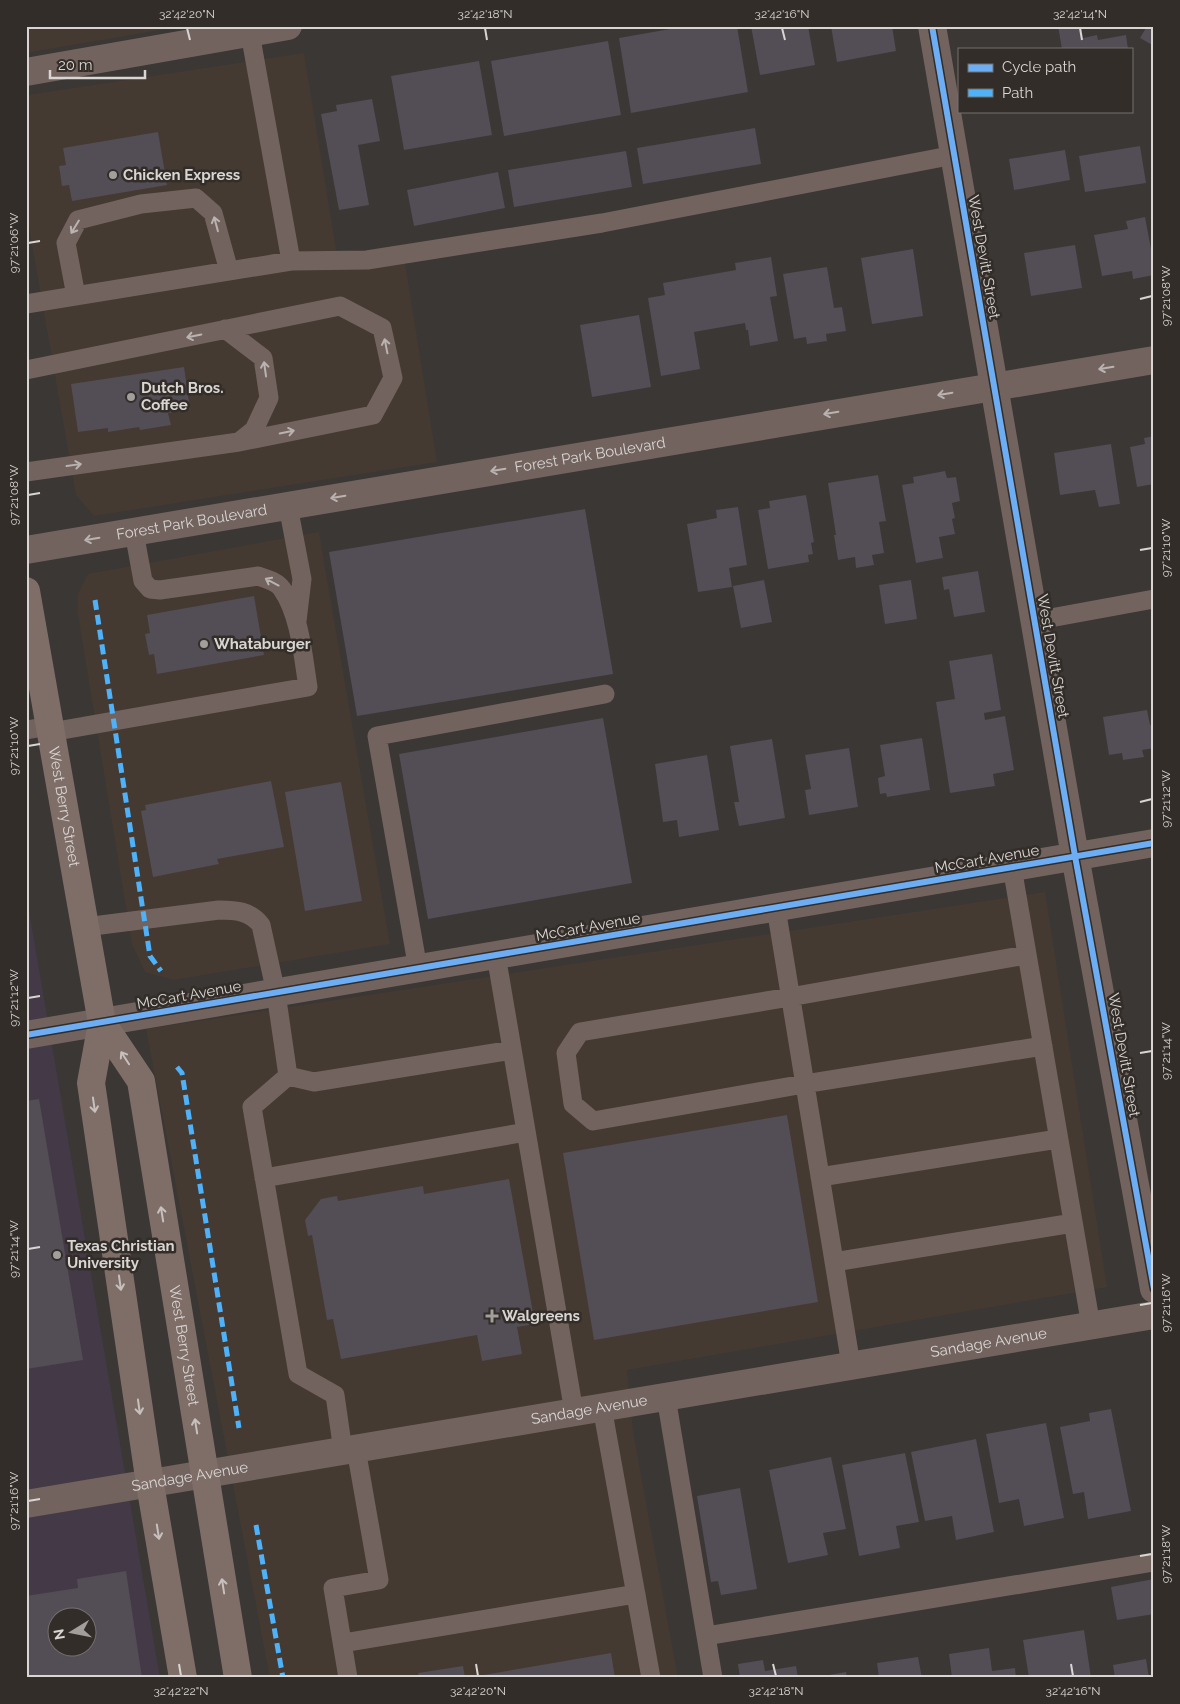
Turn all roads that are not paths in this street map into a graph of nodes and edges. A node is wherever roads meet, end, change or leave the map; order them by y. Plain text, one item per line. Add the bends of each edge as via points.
1 (288, 26) edge
2 (932, 26) edge
3 (220, 32) edge
4 (250, 33) junction
5 (26, 72) edge
6 (954, 155) junction
7 (290, 261) junction
8 (229, 271) junction
9 (76, 296) junction
10 (26, 304) edge
11 (225, 330) junction
12 (1154, 360) edge
13 (26, 370) edge
14 (994, 386) junction
15 (239, 442) junction
16 (26, 472) edge
17 (288, 506) junction
18 (134, 532) junction
19 (26, 550) edge
20 (26, 591) edge
21 (1154, 600) edge
22 (1034, 620) junction
23 (297, 622) junction
24 (31, 646) edge
25 (605, 694) dead end
26 (42, 729) edge
27 (1154, 843) edge
28 (1075, 856) junction
29 (1012, 867) junction
30 (776, 908) junction
31 (85, 927) junction
32 (496, 955) junction
33 (1026, 955) junction
34 (418, 969) junction
35 (276, 993) junction
36 (790, 997) junction
37 (102, 1023) junction
38 (26, 1035) edge
39 (1043, 1046) junction
40 (512, 1050) junction
41 (288, 1076) junction
42 (804, 1084) junction
43 (526, 1132) junction
44 (1058, 1139) junction
45 (820, 1177) junction
46 (264, 1178) junction
47 (1073, 1223) junction
48 (834, 1262) junction
49 (1154, 1289) edge
50 (1154, 1315) edge
51 (1091, 1326) junction
52 (851, 1365) junction
53 (666, 1397) junction
54 (602, 1408) junction
55 (574, 1412) junction
56 (350, 1450) junction
57 (204, 1474) junction
58 (150, 1484) junction
59 (26, 1504) edge
60 (1154, 1562) edge
61 (636, 1594) junction
62 (706, 1636) junction
63 (342, 1643) junction
64 (183, 1678) edge
65 (238, 1678) edge
66 (348, 1678) edge
67 (650, 1678) edge
68 (713, 1678) edge

1 - 4 street
2 - 6 street, West Devitt Street
3 - 4 street
3 - 5 street
4 - 7 lane
6 - 7 lane via 602,223 367,260
6 - 14 street, West Devitt Street
7 - 8 lane
8 - 9 lane
8 -> 9 lane via 213,212 196,198 141,204 78,220 66,243
9 - 10 lane
11 -> 13 lane
15 -> 11 lane via 254,430 269,398 263,358
15 -> 11 lane via 373,415 392,378 382,328 340,306
12 -> 14 street, Forest Park Boulevard
14 -> 17 street, Forest Park Boulevard
14 - 22 street, West Devitt Street
16 -> 15 lane
17 - 18 street, Forest Park Boulevard
17 - 23 lane via 302,579
18 -> 19 street, Forest Park Boulevard
23 -> 18 lane via 282,588 258,576 150,589 143,581
20 - 24 main road, West Berry Street
21 - 22 lane
22 - 28 street, West Devitt Street
23 - 26 lane via 308,687
24 - 26 main road, West Berry Street
25 - 34 lane via 377,736
26 - 31 main road, West Berry Street
27 - 28 street, McCart Avenue
28 - 29 street, McCart Avenue
28 - 49 street, West Devitt Street
29 - 30 street, McCart Avenue
29 - 33 lane
30 - 32 street, McCart Avenue
30 - 36 lane
31 - 35 lane via 240,910 255,917 261,925
31 - 37 main road, West Berry Street
32 - 34 street, McCart Avenue
32 - 40 lane
33 - 36 lane
33 - 39 lane
34 - 35 street, McCart Avenue
35 - 37 street, McCart Avenue
35 - 41 lane
36 - 42 lane
36 - 42 lane via 580,1032 566,1053 573,1104 593,1121
37 - 38 street, McCart Avenue
57 -> 37 main road, West Berry Street via 140,1081
37 -> 58 main road, West Berry Street via 91,1084
39 - 42 lane
39 - 44 lane
40 - 41 lane via 314,1082
40 - 43 lane
41 - 46 lane via 252,1107
42 - 45 lane
43 - 46 lane
43 - 55 lane
44 - 45 lane
44 - 47 lane
45 - 48 lane
46 - 56 lane via 298,1374 335,1395
47 - 48 lane
47 - 51 lane
48 - 52 lane
50 - 51 street, Sandage Avenue
51 - 52 street, Sandage Avenue
52 - 53 street, Sandage Avenue
53 - 54 street, Sandage Avenue
53 - 62 lane
54 - 55 street, Sandage Avenue
54 - 61 lane
55 - 56 street, Sandage Avenue
56 - 57 street, Sandage Avenue
56 - 63 lane via 379,1580 333,1588
57 - 58 street, Sandage Avenue
65 -> 57 main road, West Berry Street
58 - 59 street, Sandage Avenue
58 -> 64 main road, West Berry Street
60 - 62 lane
61 - 63 lane
61 - 67 lane
62 - 68 lane
63 - 66 lane

